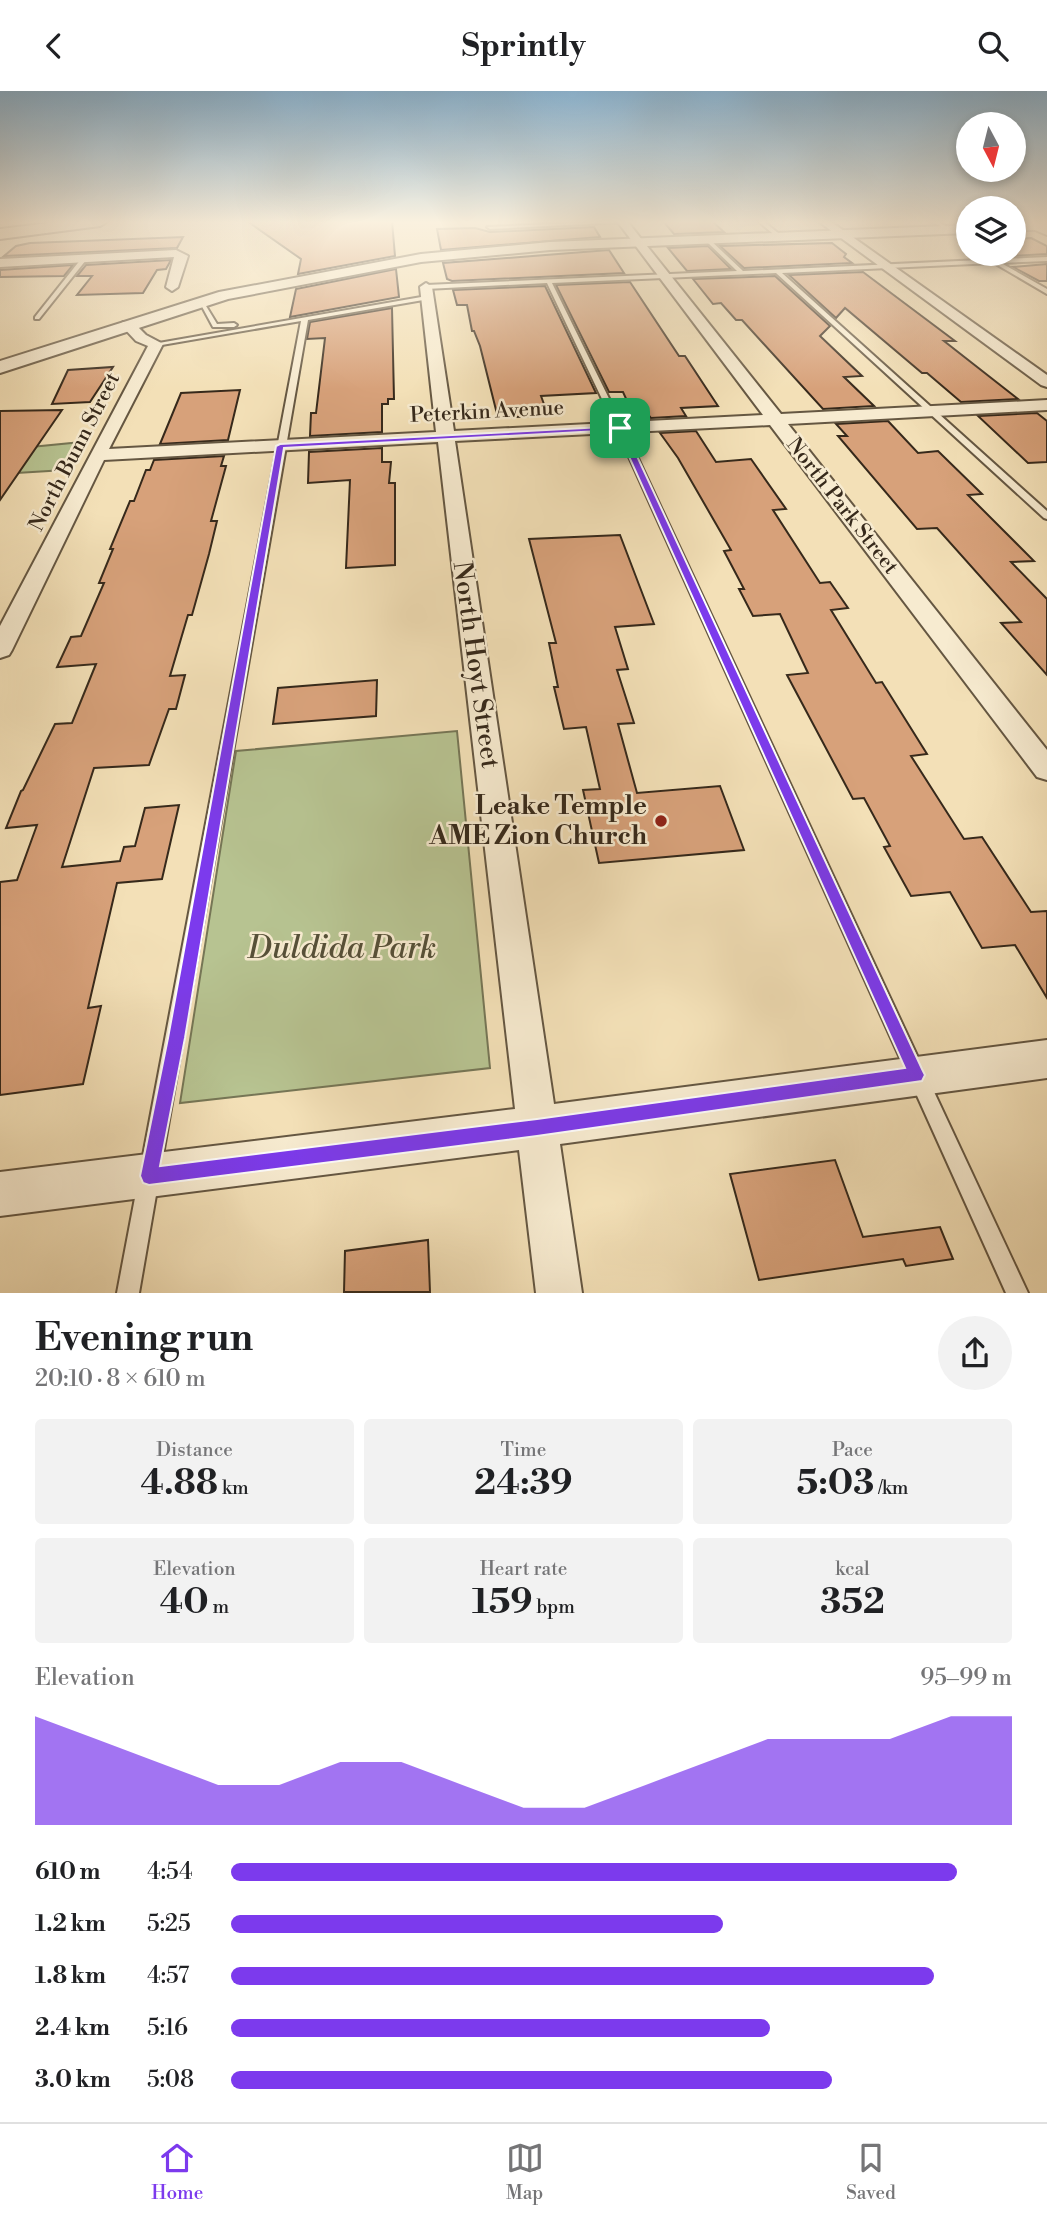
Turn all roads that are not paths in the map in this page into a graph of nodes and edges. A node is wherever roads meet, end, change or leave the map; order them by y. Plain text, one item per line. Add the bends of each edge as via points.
1 (69, 277) edge
2 (176, 277) edge
3 (610, 277) edge
4 (665, 277) edge
5 (784, 277) edge
6 (902, 277) edge
7 (1022, 277) edge
8 (424, 278) junction
9 (548, 282) junction
10 (172, 287) dead end
11 (1047, 292) edge
12 (201, 302) junction
13 (37, 318) dead end
14 (305, 318) junction
15 (128, 325) junction
16 (242, 330) junction
17 (156, 344) junction
18 (0, 367) edge
19 (1047, 383) edge
20 (1047, 405) edge
21 (932, 411) junction
22 (775, 419) junction
23 (620, 428) junction
24 (445, 437) junction
25 (280, 446) junction
26 (97, 455) junction
27 (1047, 516) edge
28 (0, 650) edge
29 (1047, 771) edge
30 (1047, 1059) edge
31 (916, 1075) junction
32 (537, 1128) junction
33 (149, 1176) junction
34 (0, 1194) edge
35 (128, 1293) edge
36 (559, 1293) edge
37 (1017, 1293) edge

1 - 13 lane
2 - 10 street
3 - 9 lane
4 - 22 street, North Park Street
5 - 21 lane
6 - 19 street
7 - 11 lane
8 - 9 lane
8 - 12 street via 259,287
8 - 14 lane
8 - 24 street, North Hoyt Street
9 - 23 lane
12 - 15 street
12 - 16 lane via 215,325 238,324
14 - 16 lane
14 - 25 lane
15 - 17 street
15 - 18 street
16 - 17 lane
17 - 26 street, North Bunn Street
20 - 21 street, Peterkin Avenue
21 - 22 street, Peterkin Avenue
21 - 27 lane
22 - 23 street, Peterkin Avenue
22 - 29 street, North Park Street
23 - 24 street, Peterkin Avenue
23 - 31 lane
24 - 25 street, Peterkin Avenue
24 - 32 street, North Hoyt Street
25 - 26 street, Peterkin Avenue
25 - 33 lane
26 - 28 street, North Bunn Street
30 - 31 street
31 - 32 street
31 - 37 lane
32 - 33 street
32 - 36 street, North Hoyt Street
33 - 34 street
33 - 35 lane

